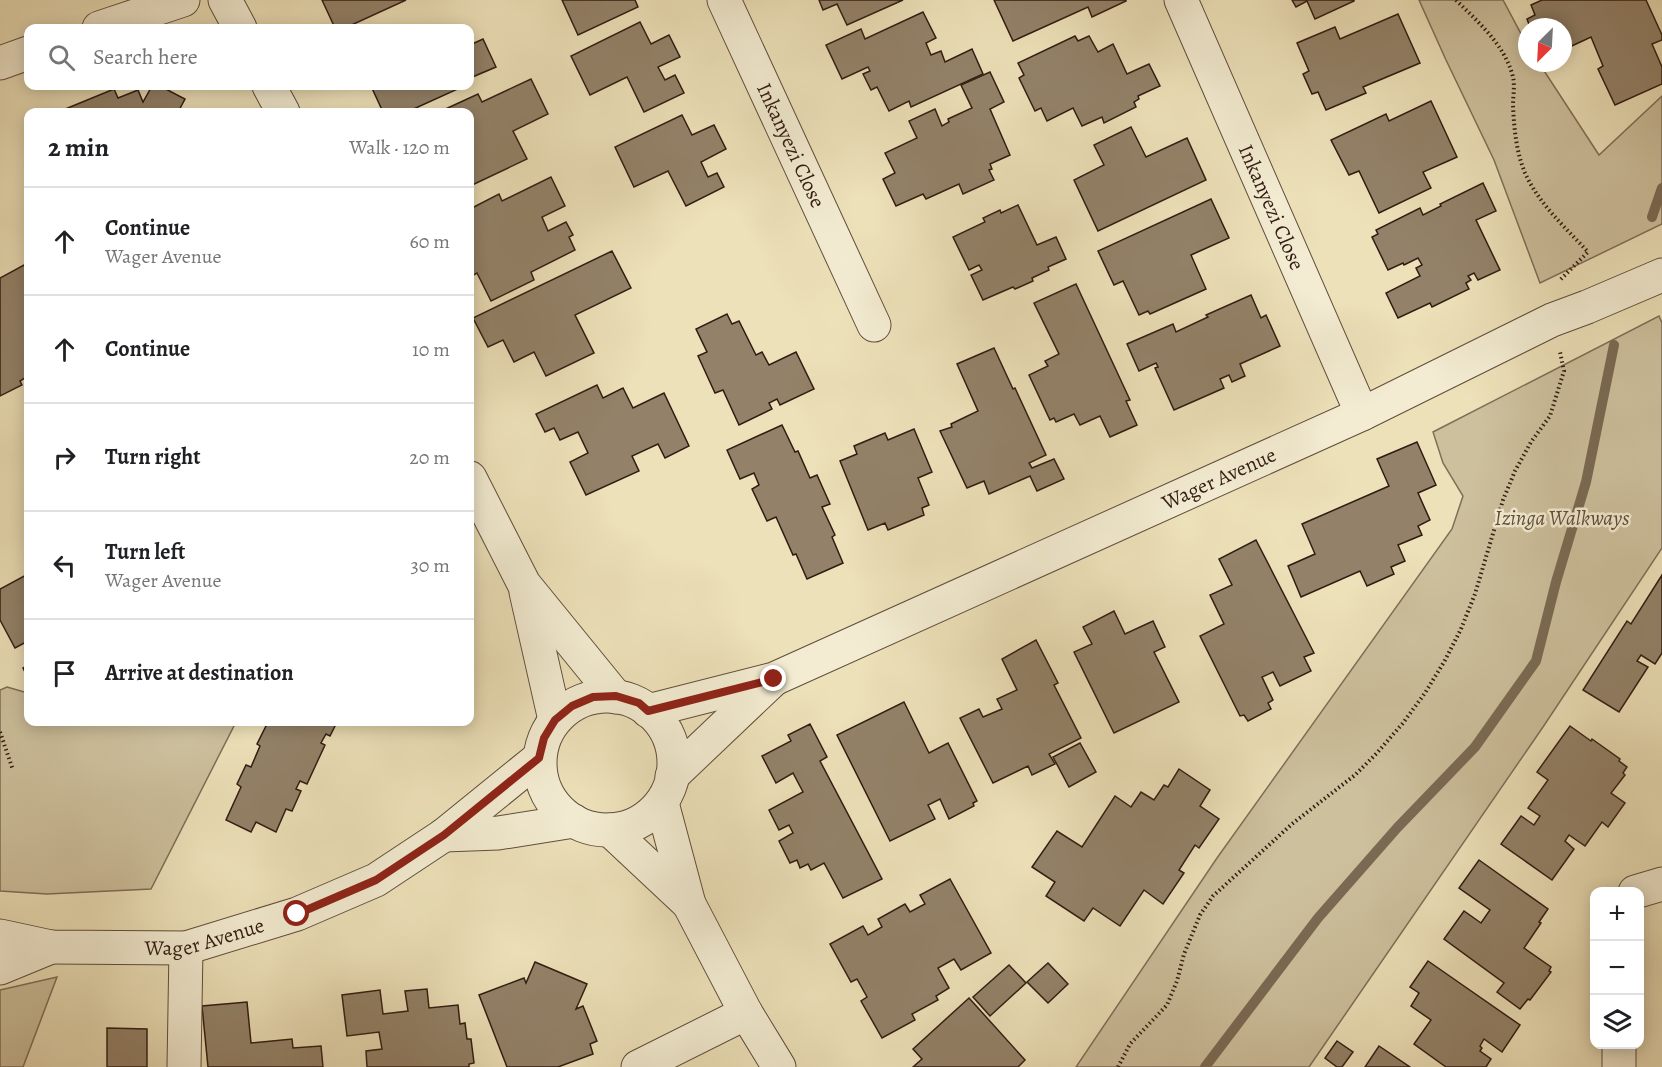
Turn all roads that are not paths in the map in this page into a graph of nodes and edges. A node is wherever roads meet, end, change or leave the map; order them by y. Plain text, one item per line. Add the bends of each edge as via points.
1 (183, 0) edge
2 (225, 0) edge
3 (724, 0) edge
4 (1181, 0) edge
5 (111, 24) edge
6 (238, 24) edge
7 (24, 54) edge
8 (0, 63) edge
9 (271, 90) edge
10 (281, 108) edge
11 (1662, 275) edge
12 (874, 325) dead end
13 (1362, 414) junction
14 (474, 486) edge
15 (524, 584) junction
16 (774, 679) junction
17 (616, 696) junction
18 (648, 711) junction
19 (555, 720) junction
20 (539, 758) junction
21 (667, 790) junction
22 (574, 821) junction
23 (610, 830) junction
24 (444, 835) junction
25 (1662, 884) edge
26 (1644, 889) edge
27 (689, 904) junction
28 (0, 936) edge
29 (51, 947) junction
30 (186, 948) junction
31 (0, 968) edge
32 (746, 1013) junction
33 (1619, 1049) edge
34 (184, 1067) edge
35 (638, 1067) edge
36 (779, 1067) edge
37 (1619, 1067) edge

1 - 5 street
2 - 6 street
3 - 12 street, Inkanyezi Close
4 - 13 street, Inkanyezi Close
7 - 8 street
9 - 10 street
11 - 13 street, Wager Avenue via 1552,320
13 - 16 street, Wager Avenue
14 - 15 street
15 - 17 street
15 - 19 street
16 - 18 street, Wager Avenue
16 - 21 street, Wager Avenue
17 - 18 street via 639,703
17 - 19 street via 593,697 572,706
18 - 21 street via 669,737 675,759
19 - 20 street via 544,738
20 - 22 street via 550,799
20 - 24 street, Wager Avenue
21 - 23 street via 645,819 624,829
21 - 27 street
22 - 23 street
22 - 24 street via 498,833
23 - 27 street
24 - 30 street, Wager Avenue via 376,880 297,914
25 - 26 street
27 - 32 street
28 - 29 street, Wager Avenue
29 - 30 street, Wager Avenue
29 - 31 street, Wager Avenue
30 - 34 street
32 - 35 street
32 - 36 street
33 - 37 street

